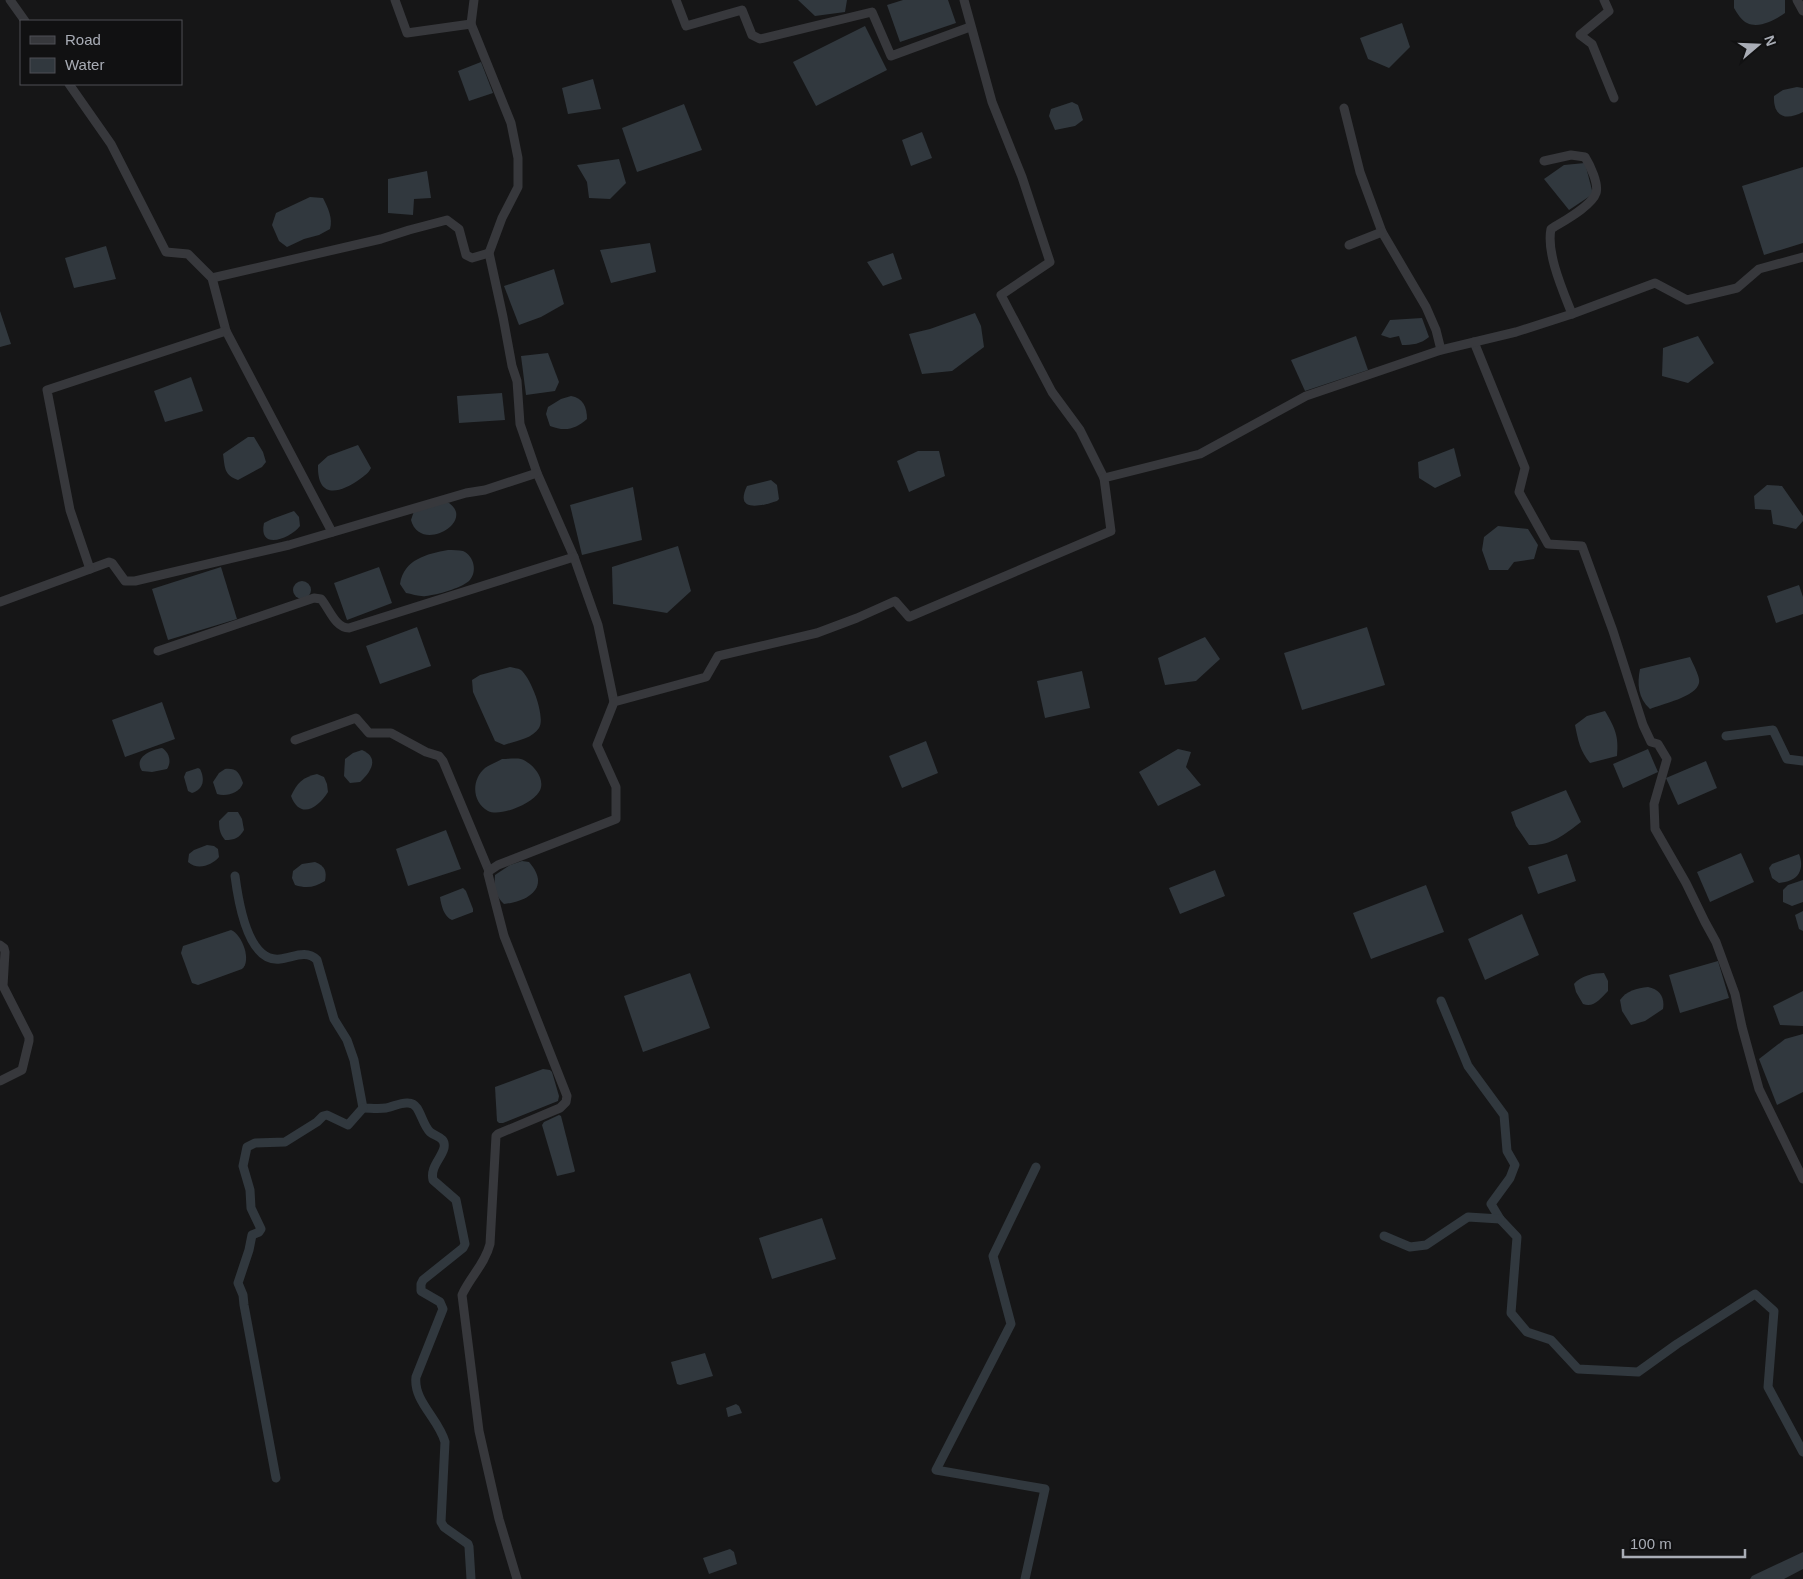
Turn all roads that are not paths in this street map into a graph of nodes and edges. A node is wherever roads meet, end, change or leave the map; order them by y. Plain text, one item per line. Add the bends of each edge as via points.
1 (10, 0) edge
2 (395, 0) edge
3 (474, 0) edge
4 (676, 0) edge
5 (964, 0) edge
6 (1604, 0) edge
7 (1797, 0) edge
8 (1803, 11) edge
9 (24, 20) edge
10 (471, 24) junction
11 (970, 27) junction
12 (70, 85) edge
13 (1614, 98) dead end
14 (1344, 108) dead end
15 (1544, 160) dead end
16 (1382, 232) junction
17 (1349, 245) dead end
18 (489, 253) junction
19 (1803, 257) edge
20 (212, 278) junction
21 (1572, 314) junction
22 (226, 331) junction
23 (1474, 342) junction
24 (1441, 350) junction
25 (537, 472) junction
26 (1104, 478) junction
27 (332, 532) junction
28 (574, 557) junction
29 (90, 569) junction
30 (0, 602) edge
31 (158, 651) dead end
32 (614, 702) junction
33 (295, 740) dead end
34 (489, 871) junction
35 (0, 945) edge
36 (0, 1081) edge
37 (1803, 1179) edge
38 (517, 1579) edge

1 - 9 street
2 - 10 street via 407,33
3 - 10 street
4 - 11 street via 686,26 742,10 752,34 760,39 872,12 892,56
5 - 11 street
6 - 13 street via 1609,11 1580,35 1592,44
7 - 8 street
10 - 18 street via 511,123 518,158 518,187
11 - 26 street via 992,102 1022,177 1050,262 1001,295 1052,392 1080,430
12 - 20 street via 112,144 166,252 188,254
14 - 16 street via 1360,172
15 - 21 street via 1571,155 1585,157 1592,169 1597,192 1592,201 1551,229 1549,239 1556,269
16 - 17 street
16 - 24 street via 1426,307
18 - 20 street via 472,258 466,254 458,230 447,220 382,239
18 - 25 street via 517,381 520,424
19 - 21 street via 1759,269 1737,288 1687,300 1655,283
20 - 22 street
21 - 23 street
22 - 27 street
22 - 29 street via 48,390 70,510
23 - 24 street
23 - 37 street via 1525,468 1519,492 1548,544 1582,546 1643,725 1651,742 1658,744 1667,759 1654,804 1655,829 1716,942 1736,994 1759,1089
24 - 26 street via 1306,396 1200,454
25 - 27 street via 485,490
25 - 28 street
26 - 32 street via 1111,531 909,617 895,601 817,633 718,656 706,677
27 - 29 street via 135,581 125,580 109,562
28 - 31 street via 349,628 339,624 320,599 314,598
28 - 32 street via 598,625
29 - 30 street
32 - 34 street via 597,745 616,787 616,819
33 - 34 street via 356,718 369,733 391,733 439,756 444,761
34 - 38 street via 504,936 567,1096 560,1108 496,1136 490,1244 487,1256 462,1295 479,1432
35 - 36 street via 5,952 3,986 30,1041 22,1070

